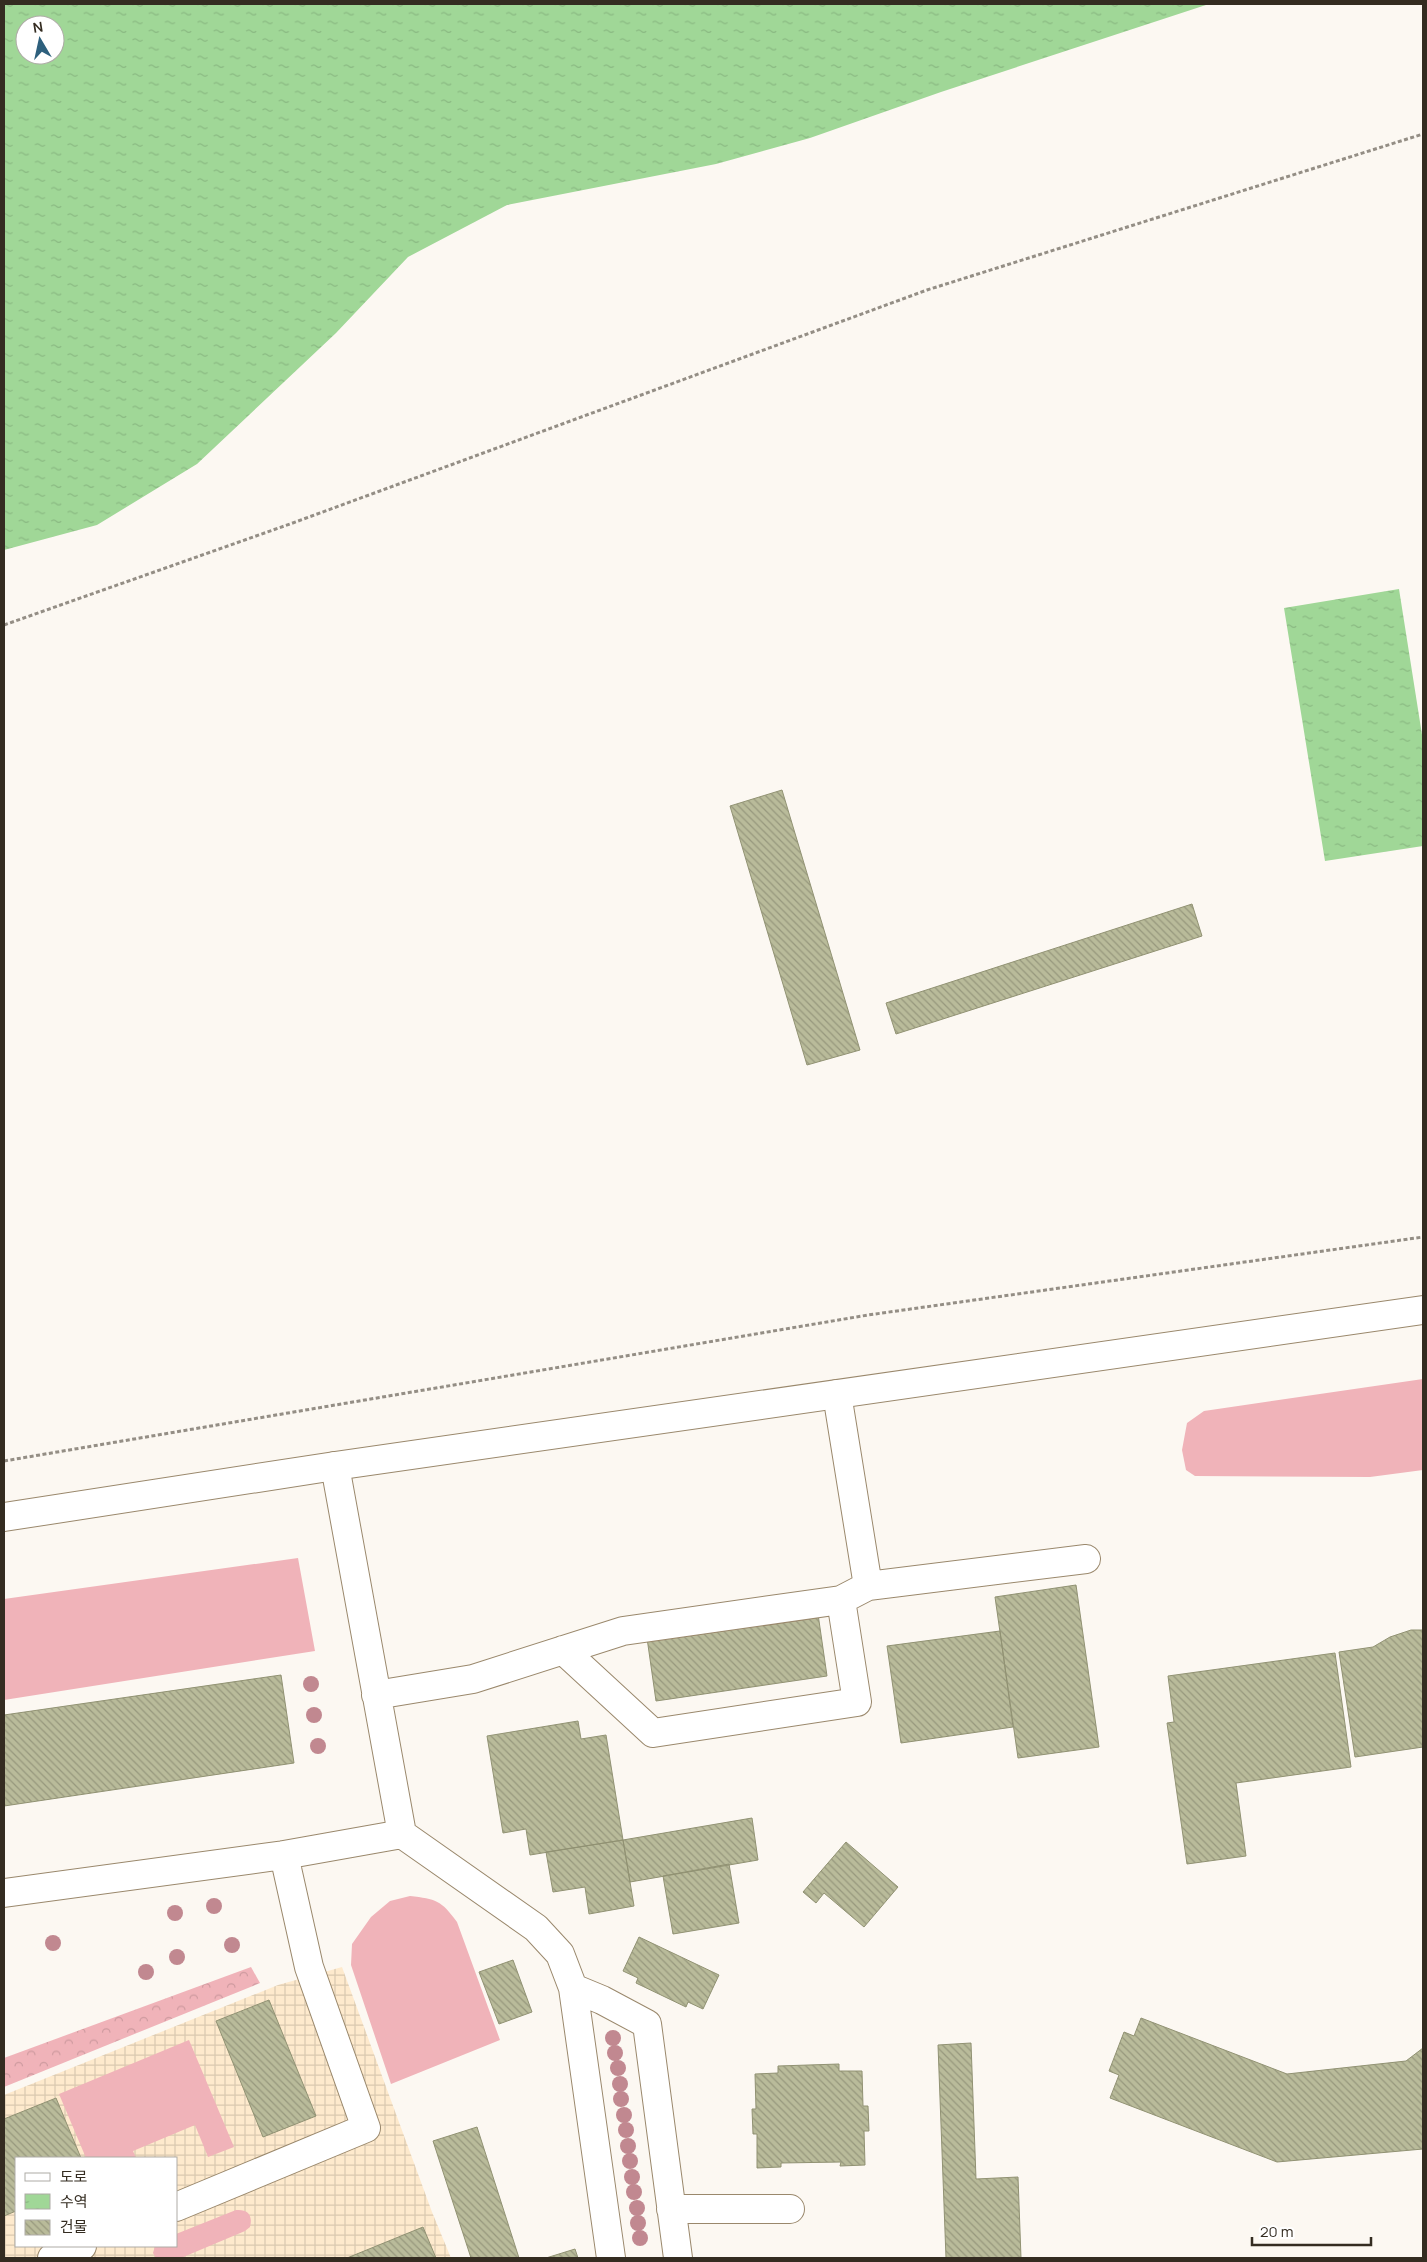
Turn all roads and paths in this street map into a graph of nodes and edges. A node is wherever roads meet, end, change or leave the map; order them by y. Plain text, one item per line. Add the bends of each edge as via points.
1 (1423, 134) edge
2 (4, 626) edge
3 (1423, 1237) edge
4 (1423, 1310) edge
5 (837, 1394) junction
6 (4, 1461) edge
7 (335, 1466) junction
8 (4, 1517) edge
9 (1086, 1559) dead end
10 (868, 1586) junction
11 (841, 1600) junction
12 (563, 1650) junction
13 (376, 1695) junction
14 (402, 1834) junction
15 (284, 1855) junction
16 (4, 1893) edge
17 (573, 1988) junction
18 (178, 2206) edge
19 (671, 2209) junction
20 (790, 2209) dead end
21 (611, 2258) edge
22 (678, 2258) edge

1 - 2 path via 927,290
3 - 6 path via 868,1315
4 - 5 main road
5 - 7 main road
5 - 10 main road
7 - 8 main road
7 - 13 main road
9 - 10 main road
10 - 11 main road
11 - 12 main road via 623,1631
11 - 12 main road via 857,1702 653,1733
12 - 13 main road via 473,1678
13 - 14 main road
14 - 15 main road
14 - 17 main road via 536,1928 560,1954
15 - 16 main road
15 - 18 main road via 309,1967 366,2128
17 - 19 main road via 647,2024
17 - 21 main road
19 - 20 main road
19 - 22 main road

